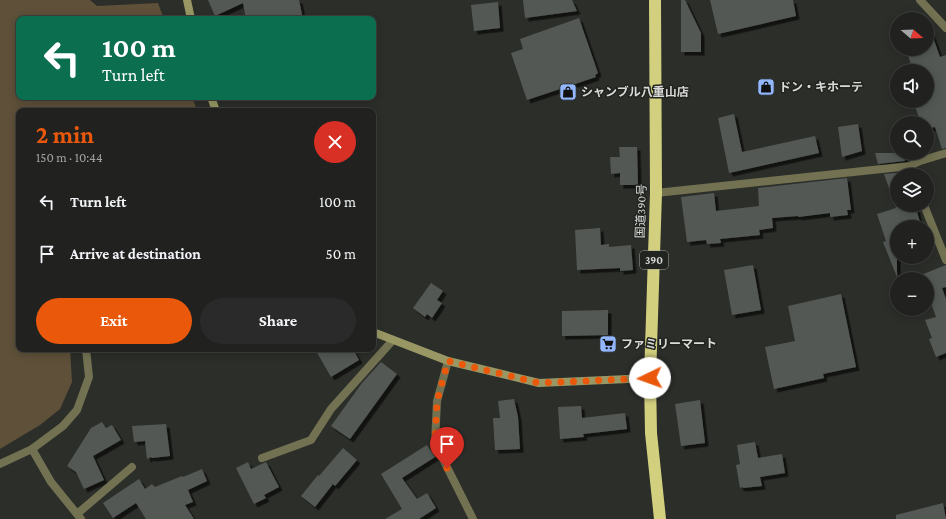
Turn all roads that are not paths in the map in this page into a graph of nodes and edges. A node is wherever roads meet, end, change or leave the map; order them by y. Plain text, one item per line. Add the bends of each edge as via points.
1 (187, 0) edge
2 (655, 0) edge
3 (920, 0) edge
4 (190, 16) edge
5 (946, 28) edge
6 (946, 154) edge
7 (910, 166) joint
8 (656, 193) junction
9 (927, 212) edge
10 (946, 260) edge
11 (376, 333) edge
12 (393, 340) junction
13 (86, 352) edge
14 (448, 361) junction
15 (650, 378) junction
16 (32, 449) junction
17 (262, 458) dead end
18 (0, 464) edge
19 (132, 467) dead end
20 (79, 516) edge
21 (473, 519) edge
22 (660, 519) edge

1 - 4 street
2 - 8 highway, 国道390号 / 390
3 - 5 street
6 - 7 street
7 - 8 street
8 - 15 highway, 国道390号 / 390
9 - 10 street
11 - 12 street
12 - 14 street
12 - 17 street via 332,409 311,440
13 - 16 street via 89,377 77,410 63,426
14 - 15 street via 539,383
14 - 21 street via 437,401 435,443
15 - 22 highway, 国道390号 / 390 via 651,433
16 - 18 street
16 - 20 street via 51,482
19 - 20 street

